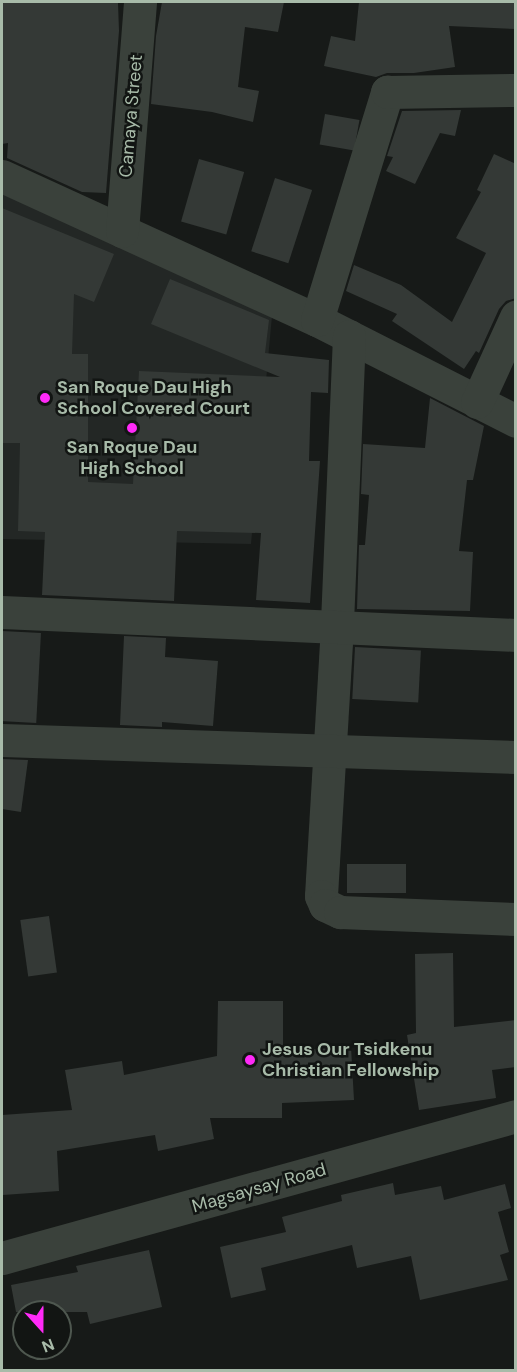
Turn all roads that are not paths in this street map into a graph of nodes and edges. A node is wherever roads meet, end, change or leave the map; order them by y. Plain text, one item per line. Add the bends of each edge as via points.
1 (140, 2) edge
2 (516, 90) edge
3 (2, 176) edge
4 (122, 231) junction
5 (516, 317) edge
6 (317, 320) junction
7 (349, 336) junction
8 (477, 402) junction
9 (516, 421) edge
10 (2, 612) edge
11 (337, 626) junction
12 (516, 635) edge
13 (2, 740) edge
14 (329, 751) junction
15 (516, 757) edge
16 (516, 919) edge
17 (516, 1116) edge
18 (2, 1258) edge

1 - 4 street, Camaya Street
2 - 6 street via 387,92
3 - 4 street
4 - 6 street
5 - 8 street
6 - 7 street
7 - 8 street
7 - 11 street
8 - 9 street
10 - 11 street
11 - 12 street
11 - 14 street
13 - 14 street
14 - 15 street
14 - 16 street via 320,886 326,905 340,912
17 - 18 street, Magsaysay Road

